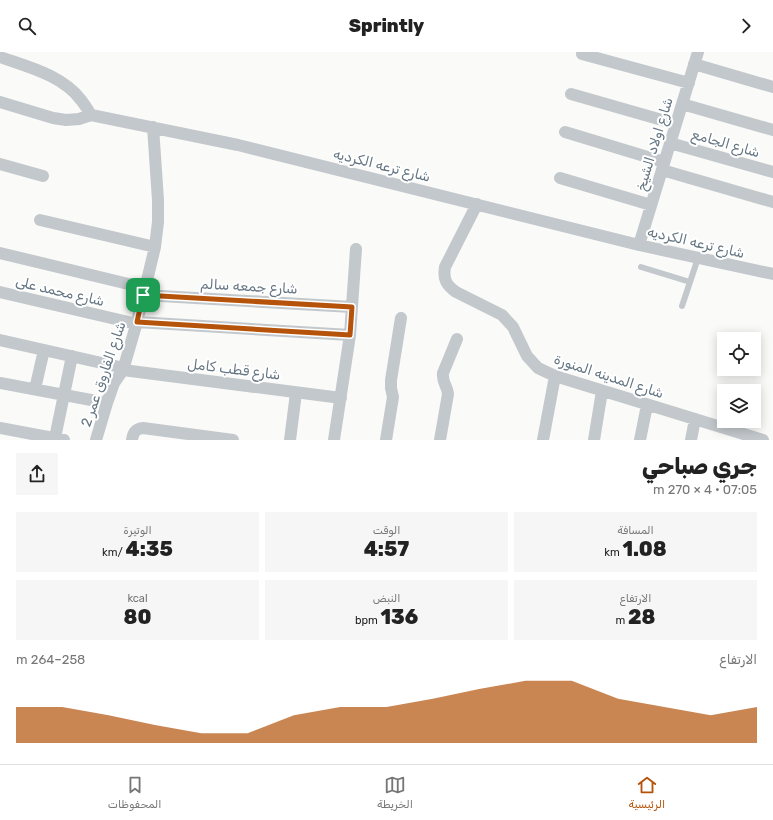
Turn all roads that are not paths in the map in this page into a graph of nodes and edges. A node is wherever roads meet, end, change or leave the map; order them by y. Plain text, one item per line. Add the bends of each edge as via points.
1 (698, 52) edge
2 (582, 54) dead end
3 (0, 57) edge
4 (694, 64) junction
5 (689, 82) junction
6 (773, 86) edge
7 (571, 94) dead end
8 (0, 102) edge
9 (682, 104) junction
10 (91, 115) junction
11 (676, 124) junction
12 (153, 127) junction
13 (773, 130) edge
14 (565, 132) dead end
15 (670, 143) junction
16 (0, 164) edge
17 (663, 166) junction
18 (773, 172) edge
19 (43, 176) dead end
20 (560, 178) dead end
21 (773, 202) edge
22 (477, 204) junction
23 (651, 205) junction
24 (40, 220) dead end
25 (639, 245) junction
26 (155, 246) junction
27 (356, 250) dead end
28 (0, 253) edge
29 (698, 258) junction
30 (641, 267) dead end
31 (773, 274) edge
32 (690, 282) junction
33 (144, 291) junction
34 (0, 292) edge
35 (682, 306) dead end
36 (352, 307) junction
37 (401, 318) dead end
38 (137, 323) junction
39 (350, 335) junction
40 (457, 339) dead end
41 (0, 340) edge
42 (44, 350) junction
43 (72, 356) junction
44 (123, 369) junction
45 (555, 376) junction
46 (0, 383) edge
47 (35, 389) junction
48 (602, 391) junction
49 (296, 393) junction
50 (64, 395) junction
51 (340, 398) junction
52 (107, 403) junction
53 (647, 404) junction
54 (695, 419) junction
55 (0, 428) edge
56 (743, 437) edge
57 (42, 438) edge
58 (60, 439) edge
59 (96, 440) edge
60 (132, 440) edge
61 (233, 440) edge
62 (290, 440) edge
63 (334, 440) edge
64 (386, 440) edge
65 (440, 440) edge
66 (543, 440) edge
67 (594, 440) edge
68 (640, 440) edge
69 (691, 440) edge
70 (763, 440) edge

1 - 4 street, شارع اولاد الشيخ
2 - 5 street
3 - 10 street via 49,75 66,85 81,99
4 - 5 street, شارع اولاد الشيخ
4 - 6 street
5 - 9 street, شارع اولاد الشيخ
7 - 11 street
8 - 10 street via 66,120
9 - 11 street, شارع اولاد الشيخ
9 - 13 street
10 - 12 street, شارع ترعه الكرديه
11 - 15 street, شارع اولاد الشيخ
12 - 22 street, شارع ترعه الكرديه via 238,145
12 - 26 street, شارع الفاروق عمر 2 via 158,200
14 - 17 street
15 - 17 street, شارع اولاد الشيخ
15 - 18 street, شارع الجامع
16 - 19 street
17 - 21 street
17 - 23 street, شارع اولاد الشيخ
20 - 23 street
22 - 25 street, شارع ترعه الكرديه
22 - 45 street, شارع المدينه المنورة via 445,267 446,281 456,292 502,315 513,327 527,356 538,368
23 - 25 street, شارع اولاد الشيخ
24 - 26 street
25 - 29 street, شارع ترعه الكرديه
26 - 33 street, شارع الفاروق عمر 2
27 - 36 street
28 - 33 street, شارع جمعه سالم
29 - 31 street, شارع ترعه الكرديه
29 - 32 lane
30 - 32 lane
32 - 35 lane
33 - 36 street, شارع جمعه سالم
33 - 38 street, شارع الفاروق عمر 2
34 - 38 street, شارع محمد على
36 - 39 street
37 - 64 street via 391,380 393,396
38 - 39 street, شارع محمد على
38 - 44 street, شارع الفاروق عمر 2
39 - 51 street
40 - 65 street via 443,373 448,394
41 - 42 street, شارع قطب كامل
42 - 43 street, شارع قطب كامل
42 - 47 street
43 - 44 street, شارع قطب كامل
43 - 50 street
44 - 49 street, شارع قطب كامل
44 - 52 street, شارع الفاروق عمر 2 via 114,383
45 - 48 street, شارع المدينه المنورة
45 - 66 street
46 - 47 street
47 - 50 street
48 - 53 street, شارع المدينه المنورة
48 - 67 street
49 - 51 street, شارع قطب كامل
49 - 62 street
50 - 52 street
50 - 58 street
51 - 63 street
52 - 59 street, شارع الفاروق عمر 2
53 - 54 street, شارع المدينه المنورة
53 - 68 street
54 - 56 street, شارع المدينه المنورة
54 - 69 street
55 - 57 street
56 - 70 street, شارع المدينه المنورة
57 - 58 street
60 - 61 street via 134,432 143,428

